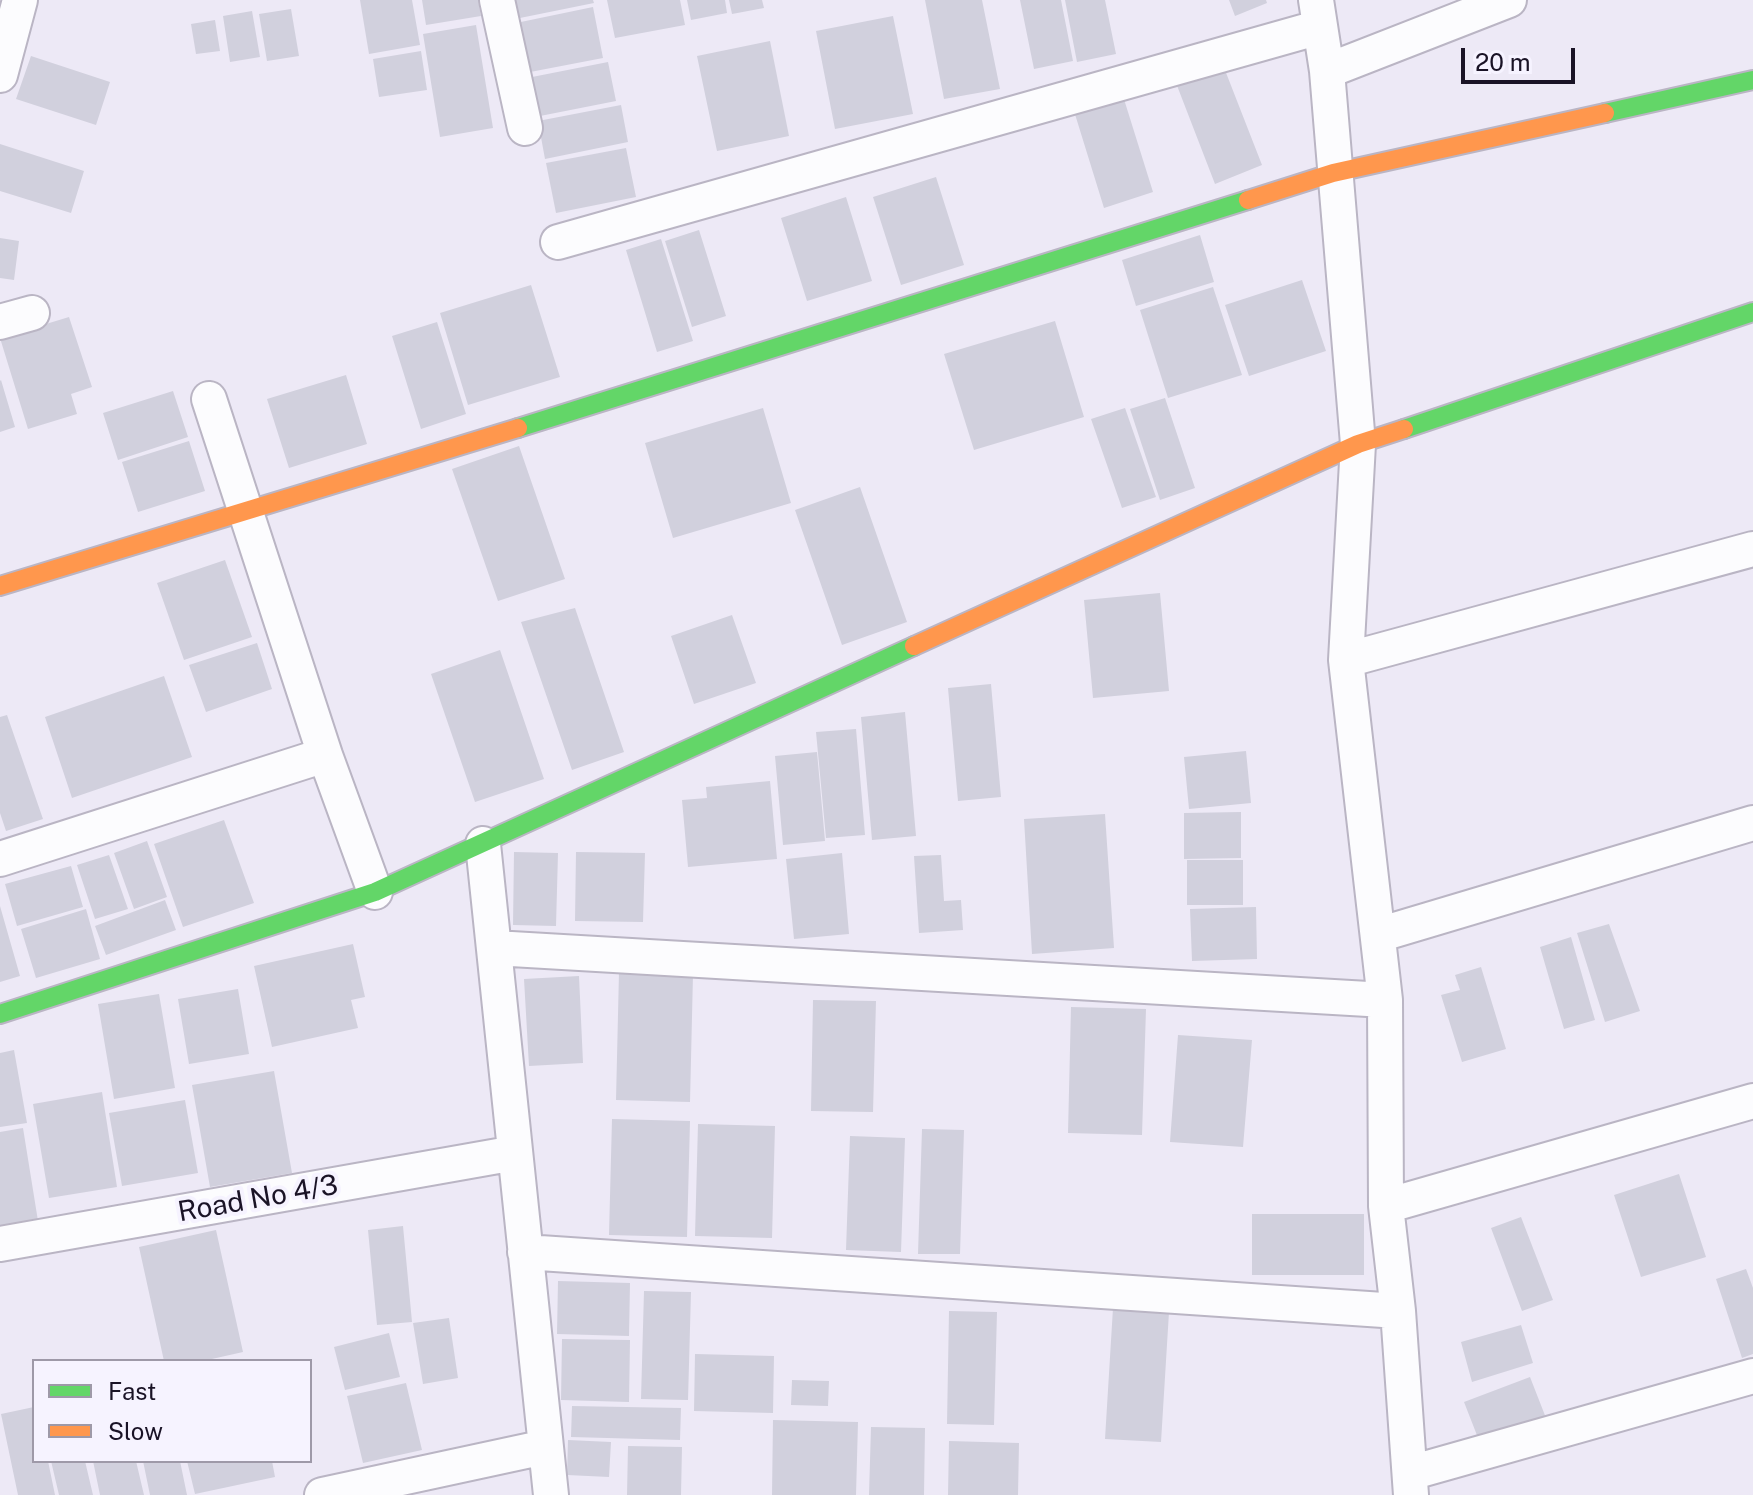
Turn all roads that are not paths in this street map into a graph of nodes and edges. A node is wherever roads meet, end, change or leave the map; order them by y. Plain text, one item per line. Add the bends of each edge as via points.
1 (20, 0) edge
2 (497, 0) edge
3 (1509, 0) edge
4 (1318, 14) edge
5 (1327, 71) junction
6 (0, 75) edge
7 (1753, 80) edge
8 (525, 128) dead end
9 (1333, 173) junction
10 (558, 242) dead end
11 (1753, 312) edge
12 (32, 313) dead end
13 (0, 322) edge
14 (209, 399) dead end
15 (1358, 444) junction
16 (247, 513) junction
17 (1753, 549) edge
18 (0, 586) edge
19 (1346, 660) junction
20 (325, 755) junction
21 (1753, 823) edge
22 (483, 844) junction
23 (0, 859) edge
24 (375, 892) junction
25 (1378, 935) junction
26 (494, 948) junction
27 (1385, 1000) junction
28 (0, 1014) edge
29 (1753, 1101) edge
30 (515, 1153) junction
31 (1386, 1206) junction
32 (0, 1244) edge
33 (525, 1252) junction
34 (1398, 1311) junction
35 (1753, 1376) edge
36 (545, 1447) junction
37 (1411, 1484) edge
38 (322, 1495) edge
39 (551, 1495) edge

1 - 6 street
2 - 8 street
3 - 5 street
4 - 5 street
4 - 10 street
5 - 9 street
7 - 9 street
9 - 15 street
9 - 16 street
11 - 15 street
12 - 13 street
14 - 16 street
15 - 19 street
15 - 22 street
16 - 18 street
16 - 20 street
17 - 19 street
19 - 25 street
20 - 23 street
20 - 24 street
21 - 25 street
22 - 24 street
22 - 26 street
24 - 28 street
25 - 27 street
26 - 27 street
26 - 30 street
27 - 31 street
29 - 31 street
30 - 32 street, Road No 4/3
30 - 33 street
31 - 34 street
33 - 34 street
33 - 36 street
34 - 37 street
35 - 37 street
36 - 38 street
36 - 39 street

